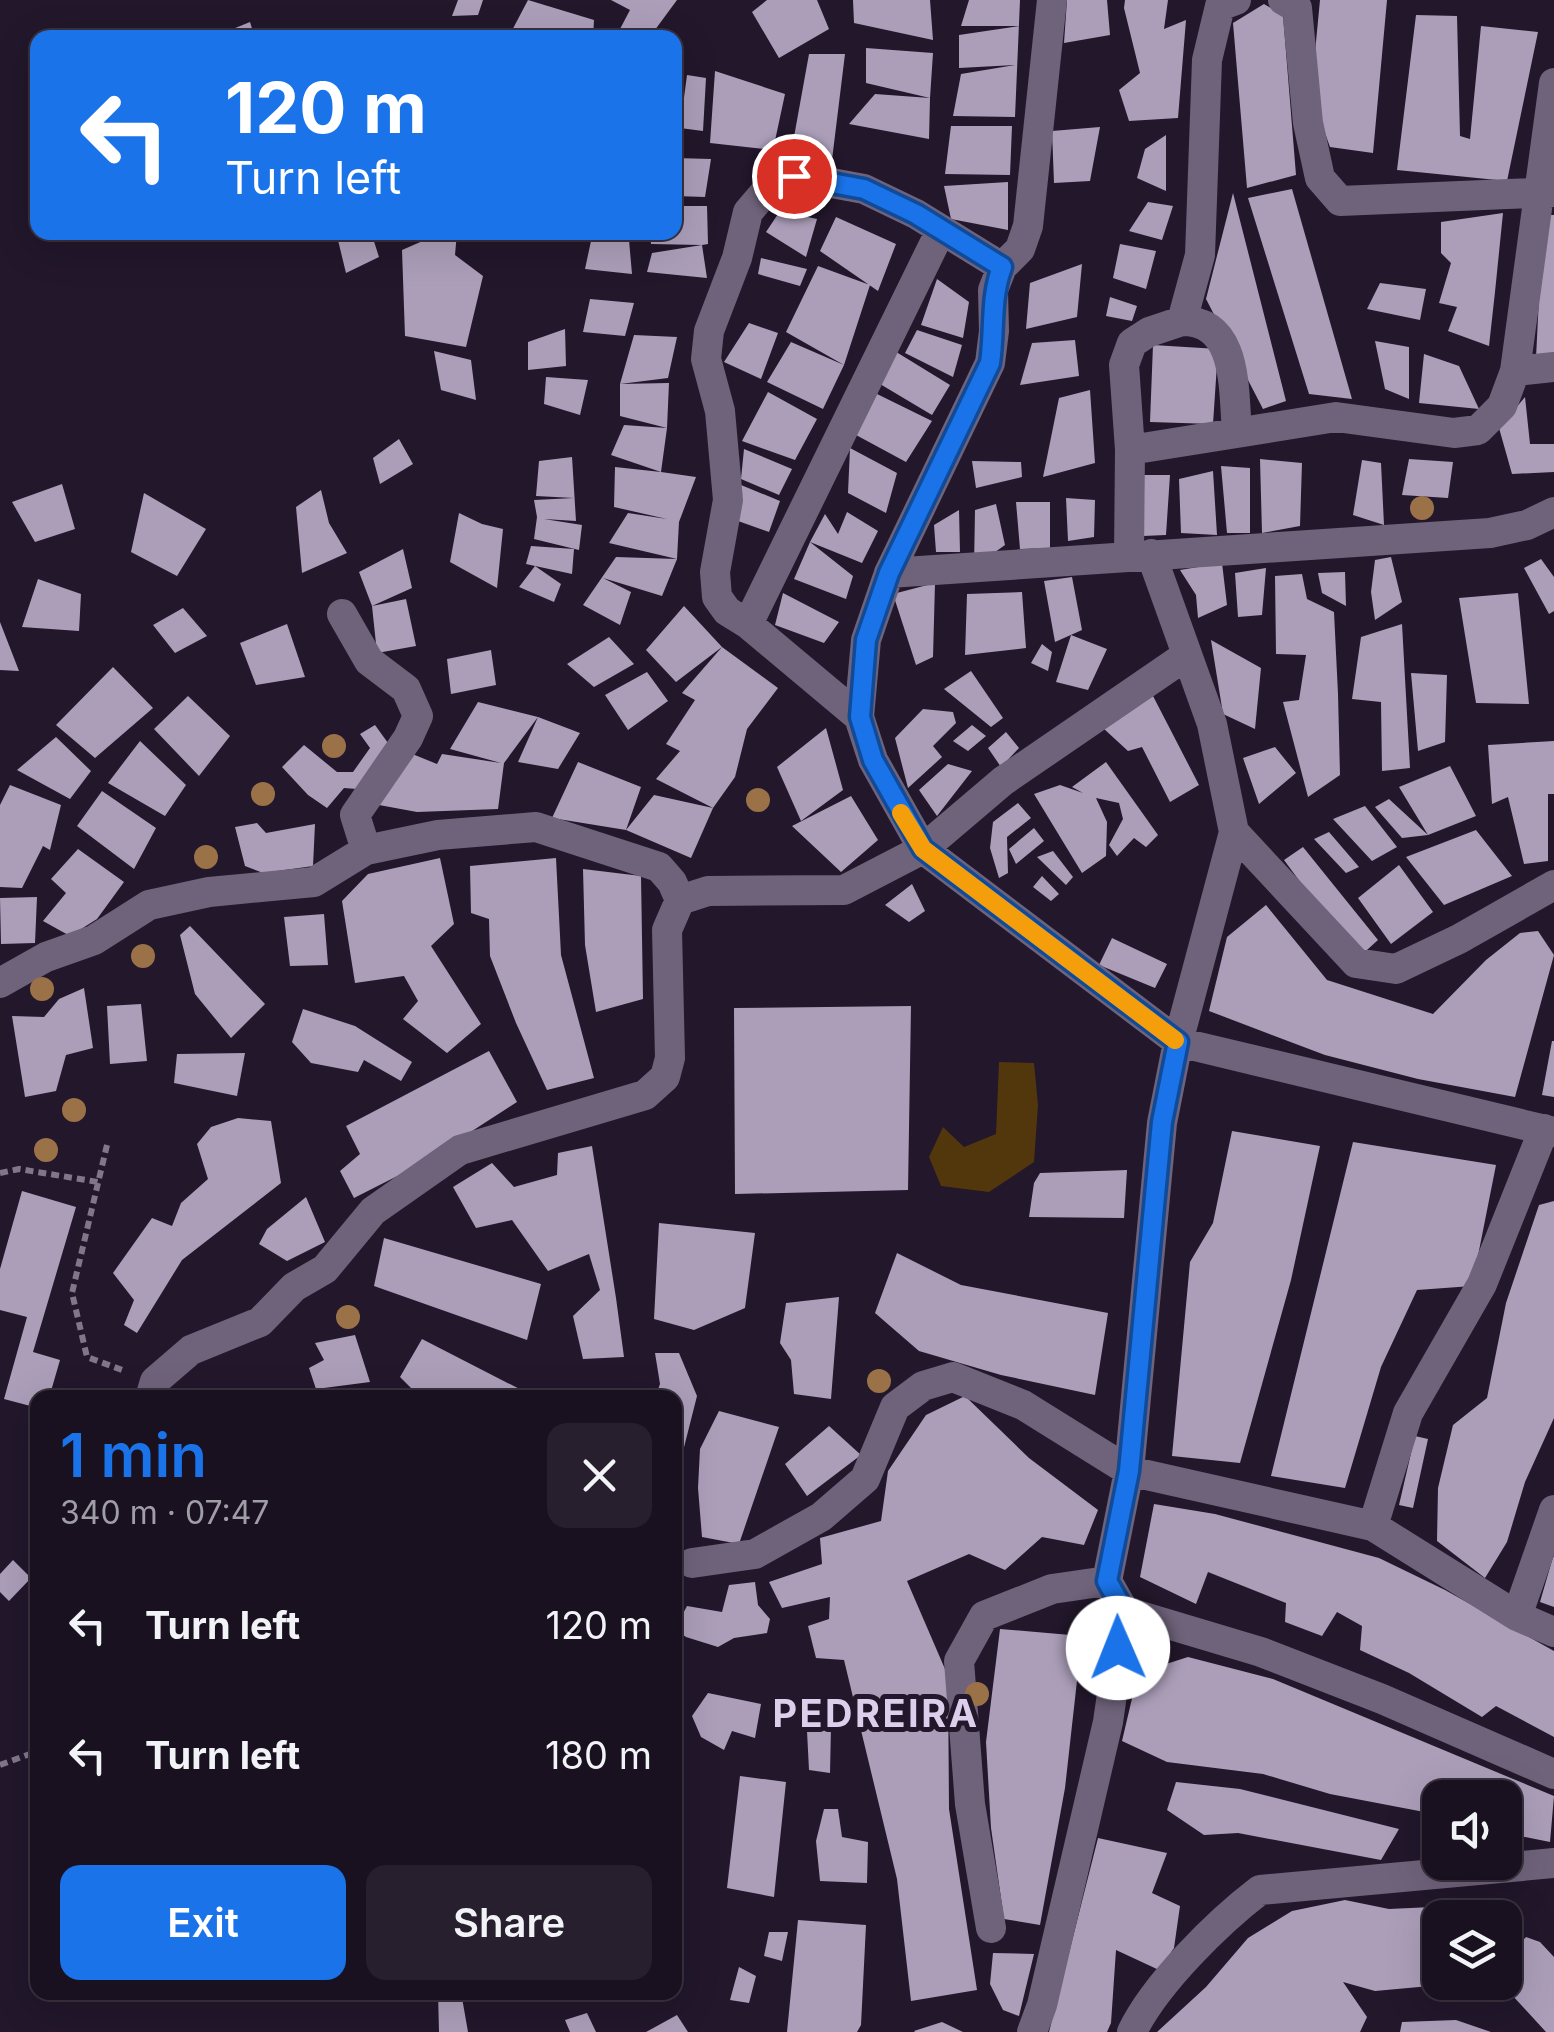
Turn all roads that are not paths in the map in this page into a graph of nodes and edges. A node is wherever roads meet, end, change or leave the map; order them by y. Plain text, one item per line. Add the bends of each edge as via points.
1 (1052, 0) edge
2 (1236, 0) edge
3 (1283, 0) edge
4 (1554, 83) edge
5 (1547, 193) edge
6 (942, 230) junction
7 (1002, 267) junction
8 (1182, 322) junction
9 (1554, 366) edge
10 (1515, 372) junction
11 (1237, 432) junction
12 (1130, 450) junction
13 (1554, 512) edge
14 (1140, 554) junction
15 (889, 573) junction
16 (342, 614) dead end
17 (748, 624) junction
18 (1188, 655) junction
19 (860, 717) junction
20 (1234, 832) junction
21 (923, 849) junction
22 (366, 850) junction
23 (1554, 885) edge
24 (680, 900) junction
25 (0, 983) edge
26 (1178, 1042) junction
27 (1549, 1131) edge
28 (152, 1389) edge
29 (1129, 1471) junction
30 (1554, 1510) edge
31 (1373, 1526) junction
32 (692, 1563) dead end
33 (1107, 1581) junction
34 (1124, 1611) junction
35 (1517, 1616) junction
36 (1554, 1632) edge
37 (1554, 1774) edge
38 (1554, 1862) edge
39 (991, 1928) dead end
40 (1032, 2032) edge
41 (1132, 2032) edge

1 - 7 street via 1028,226 1020,249
2 - 8 street via 1220,6 1208,60 1200,255
3 - 5 street via 1297,8 1320,178 1340,201
4 - 5 street
5 - 10 street
6 - 7 street
6 - 17 street
6 - 17 street via 864,189 794,176 766,190 748,212 708,331 706,359 720,411 728,500 717,597
7 - 15 street via 993,290 990,363
8 - 11 street via 1201,321 1220,336 1232,366
8 - 12 street via 1132,343 1124,365
9 - 10 street
10 - 11 street via 1502,406 1478,430 1454,433 1336,417
11 - 12 street
12 - 14 street
13 - 14 street via 1490,533
14 - 15 street
14 - 18 street
15 - 19 street via 866,640
16 - 22 street via 368,661 406,688 418,716 355,815
17 - 19 street
18 - 20 street via 1212,724
18 - 21 street via 1003,781
19 - 21 street via 873,760
20 - 23 street via 1356,963 1369,966 1396,969
20 - 26 street
21 - 24 street via 844,890 708,892
21 - 26 street
22 - 24 street via 438,835 536,827 660,867
22 - 25 street via 314,882 208,892 149,906
24 - 28 street via 667,930 670,1058 665,1077 646,1095 460,1150 374,1211 325,1269 294,1287 260,1322 191,1350
26 - 27 street
26 - 29 street via 1162,1122
27 - 31 street via 1482,1284 1408,1413
29 - 31 street
29 - 32 street via 1023,1405 953,1377 923,1386 895,1407 864,1478 821,1517 755,1554
29 - 33 street
30 - 35 street
31 - 35 street
33 - 34 street
33 - 39 street via 1052,1588 984,1616 959,1662 970,1804
34 - 37 street via 1261,1652
34 - 40 street via 1108,1722
35 - 36 street
38 - 41 street via 1260,1890 1159,1991

